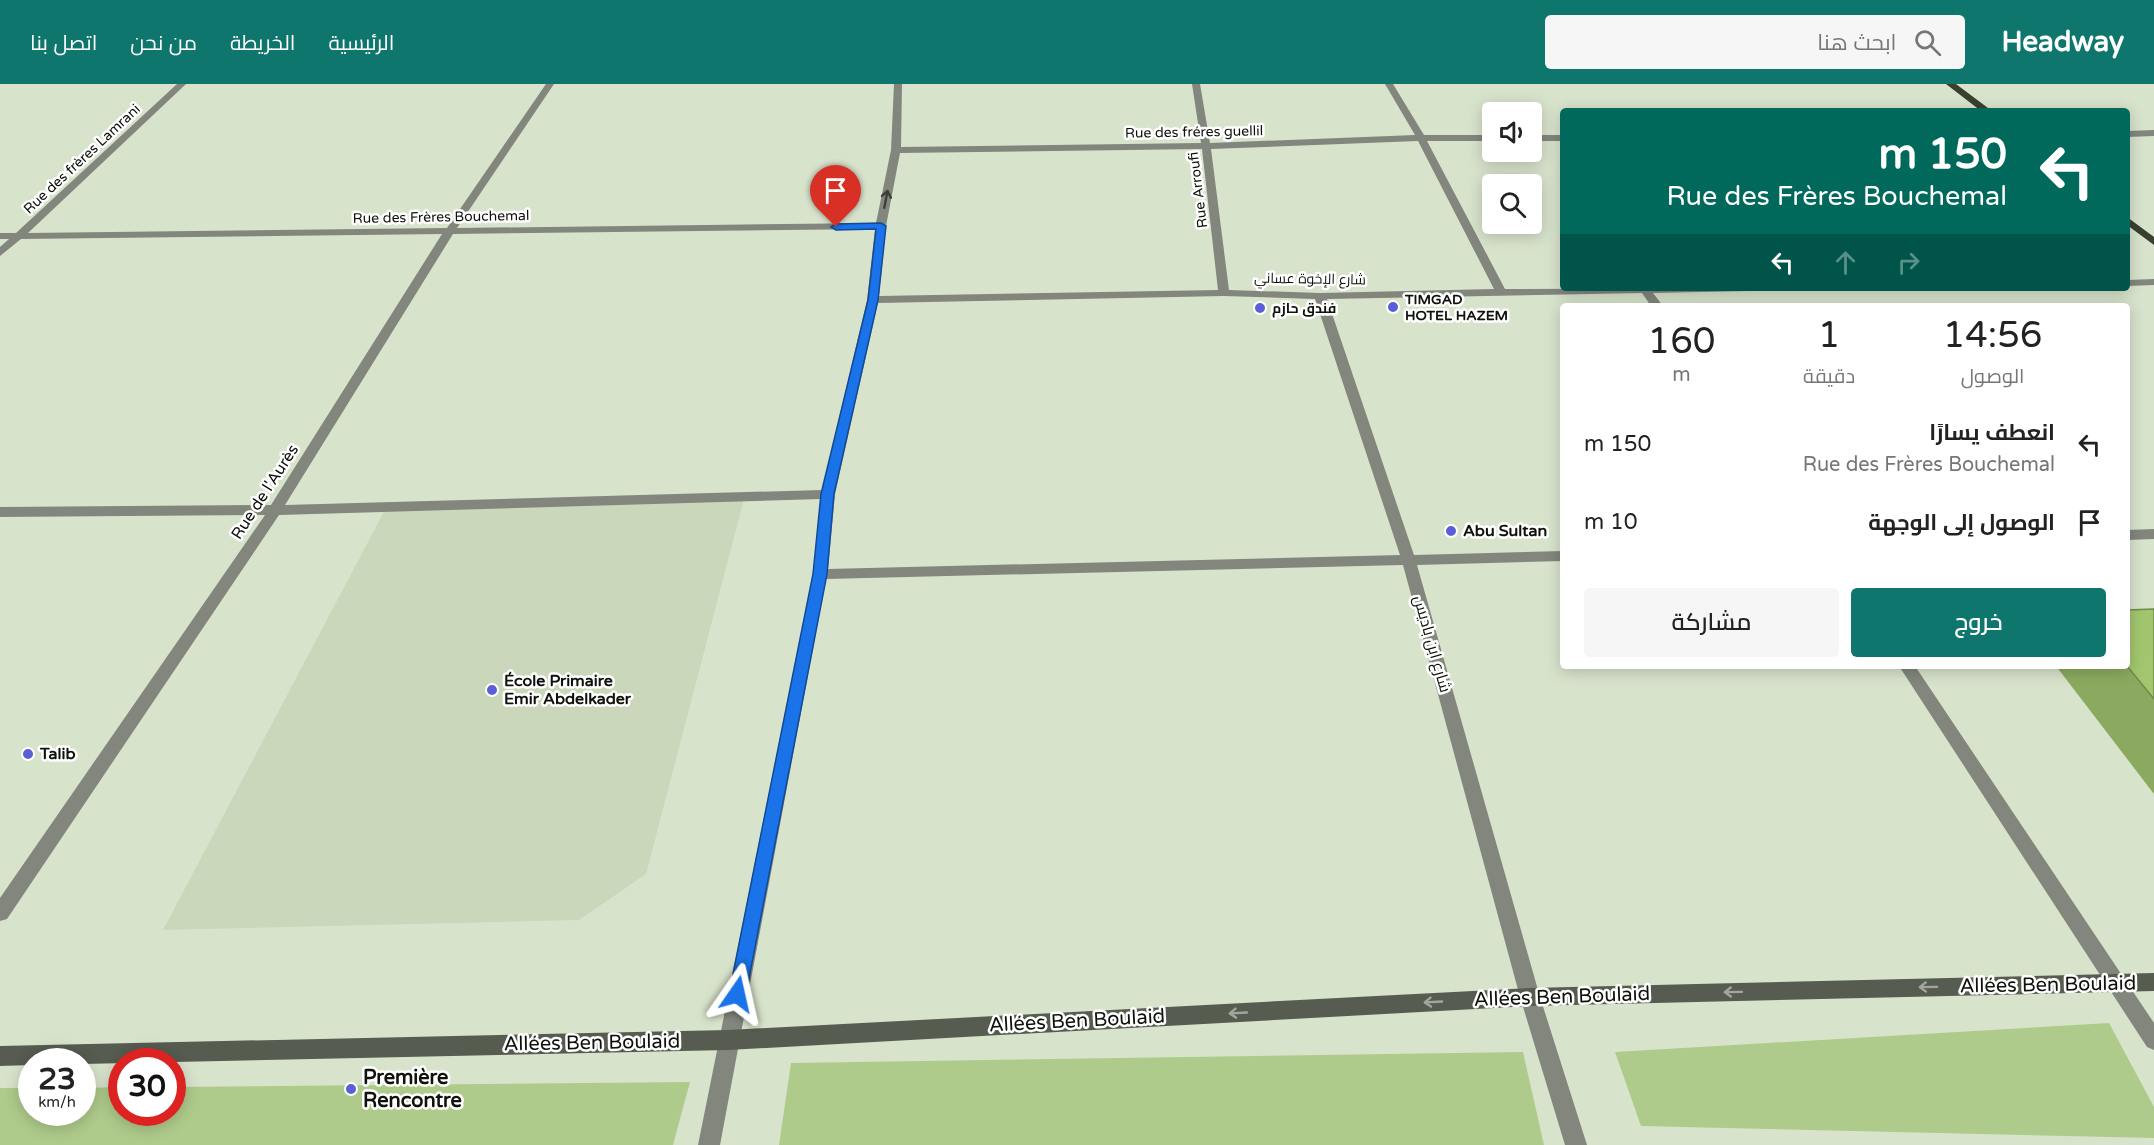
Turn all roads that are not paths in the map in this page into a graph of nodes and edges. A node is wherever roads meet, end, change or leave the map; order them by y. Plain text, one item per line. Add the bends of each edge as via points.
1 (182, 84) edge
2 (550, 84) edge
3 (898, 84) edge
4 (1196, 84) edge
5 (1389, 84) edge
6 (1950, 84) edge
7 (1983, 108) edge
8 (2154, 133) edge
9 (2130, 134) edge
10 (1421, 138) junction
11 (1482, 138) edge
12 (1542, 138) edge
13 (1560, 138) edge
14 (1206, 146) junction
15 (896, 150) junction
16 (2130, 222) edge
17 (881, 226) junction
18 (449, 232) junction
19 (0, 236) edge
20 (20, 236) junction
21 (2154, 242) edge
22 (0, 253) edge
23 (2154, 282) edge
24 (2130, 283) edge
25 (1500, 291) junction
26 (1560, 291) edge
27 (1224, 293) junction
28 (1320, 296) junction
29 (873, 300) junction
30 (828, 494) junction
31 (275, 510) junction
32 (0, 512) edge
33 (2154, 534) edge
34 (2130, 535) edge
35 (1560, 556) edge
36 (1409, 561) junction
37 (820, 574) junction
38 (1909, 669) edge
39 (0, 913) edge
40 (2154, 982) edge
41 (2116, 983) junction
42 (1530, 997) junction
43 (728, 1040) junction
44 (2154, 1040) edge
45 (0, 1056) edge
46 (710, 1145) edge
47 (1576, 1145) edge

1 - 20 street, Rue des frères Lamrani
2 - 18 street, Rue de l'Aurès
3 - 15 street
4 - 14 street, Rue Arroufi
5 - 10 street
6 - 7 main road
8 - 9 street
10 - 11 street, Rue des fréres guellil
10 - 14 street, Rue des fréres guellil
10 - 25 street
12 - 13 street
14 - 15 street, Rue des fréres guellil
14 - 27 street, Rue Arroufi
17 -> 15 street
16 - 21 main road
17 - 18 street, Rue des Frères Bouchemal
17 - 29 street
18 - 20 street, Rue des Frères Bouchemal
18 - 31 street, Rue de l'Aurès
19 - 20 street, Rue des Frères Bouchemal
20 - 22 street, Rue des frères Lamrani
23 - 24 street
25 - 26 street, شارع الإخوة عساني
25 - 28 street, شارع الإخوة عساني
27 - 28 street, شارع الإخوة عساني
27 - 29 street, شارع الإخوة عساني
28 - 36 street, شارع ابن باديس
29 - 30 street
30 - 31 street
30 - 37 street
31 - 32 street
31 - 39 street, Rue de l'Aurès
33 - 34 street
35 - 36 street
36 - 37 street
36 - 42 street, شارع ابن باديس
37 - 43 street
38 - 41 street
40 - 41 main road, Allées Ben Boulaid
41 -> 42 main road, Allées Ben Boulaid
41 - 44 street
42 -> 43 main road, Allées Ben Boulaid
42 - 47 street, شارع ابن باديس
43 - 45 main road, Allées Ben Boulaid
43 - 46 street

